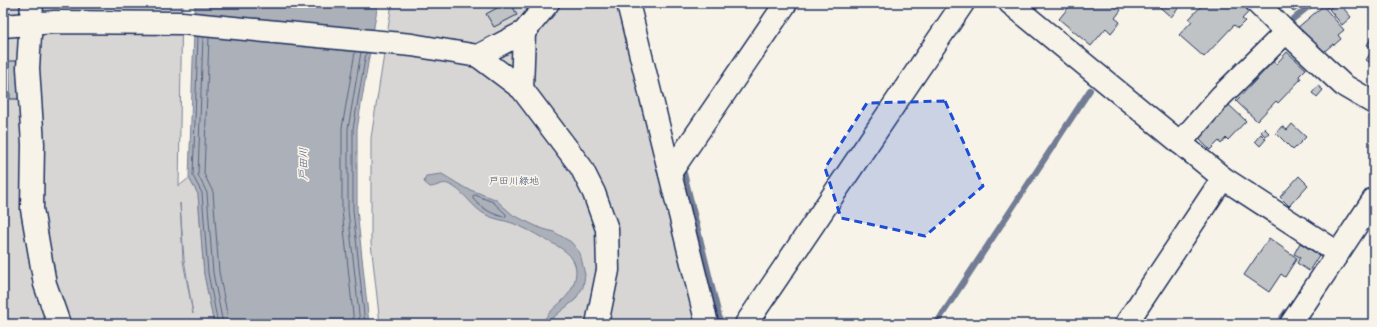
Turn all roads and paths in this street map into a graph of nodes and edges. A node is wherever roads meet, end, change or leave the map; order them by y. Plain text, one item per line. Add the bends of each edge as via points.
1 (548, 3) edge
2 (628, 3) edge
3 (786, 3) edge
4 (963, 3) edge
5 (1010, 3) edge
6 (1257, 3) edge
7 (31, 13) edge
8 (3, 26) edge
9 (524, 32) junction
10 (1286, 32) junction
11 (478, 56) junction
12 (522, 89) junction
13 (1374, 103) edge
14 (1180, 143) junction
15 (670, 173) junction
16 (1223, 178) junction
17 (1374, 199) edge
18 (1338, 253) junction
19 (59, 324) edge
20 (597, 324) edge
21 (707, 324) edge
22 (746, 324) edge
23 (1126, 324) edge
24 (1291, 324) edge

1 - 9 street
2 - 15 street
3 - 15 street
4 - 22 street
5 - 14 street
6 - 10 street
7 - 8 street
7 - 11 street via 54,22 182,23 379,42
7 - 19 street via 28,68 33,144 32,209 45,284
9 - 11 street
9 - 12 street
10 - 13 street via 1343,85
10 - 14 street via 1221,96
11 - 12 street
12 - 20 street via 581,167 607,229 608,270
14 - 16 street
15 - 21 street
16 - 18 street
16 - 23 street
17 - 18 street
18 - 24 street

